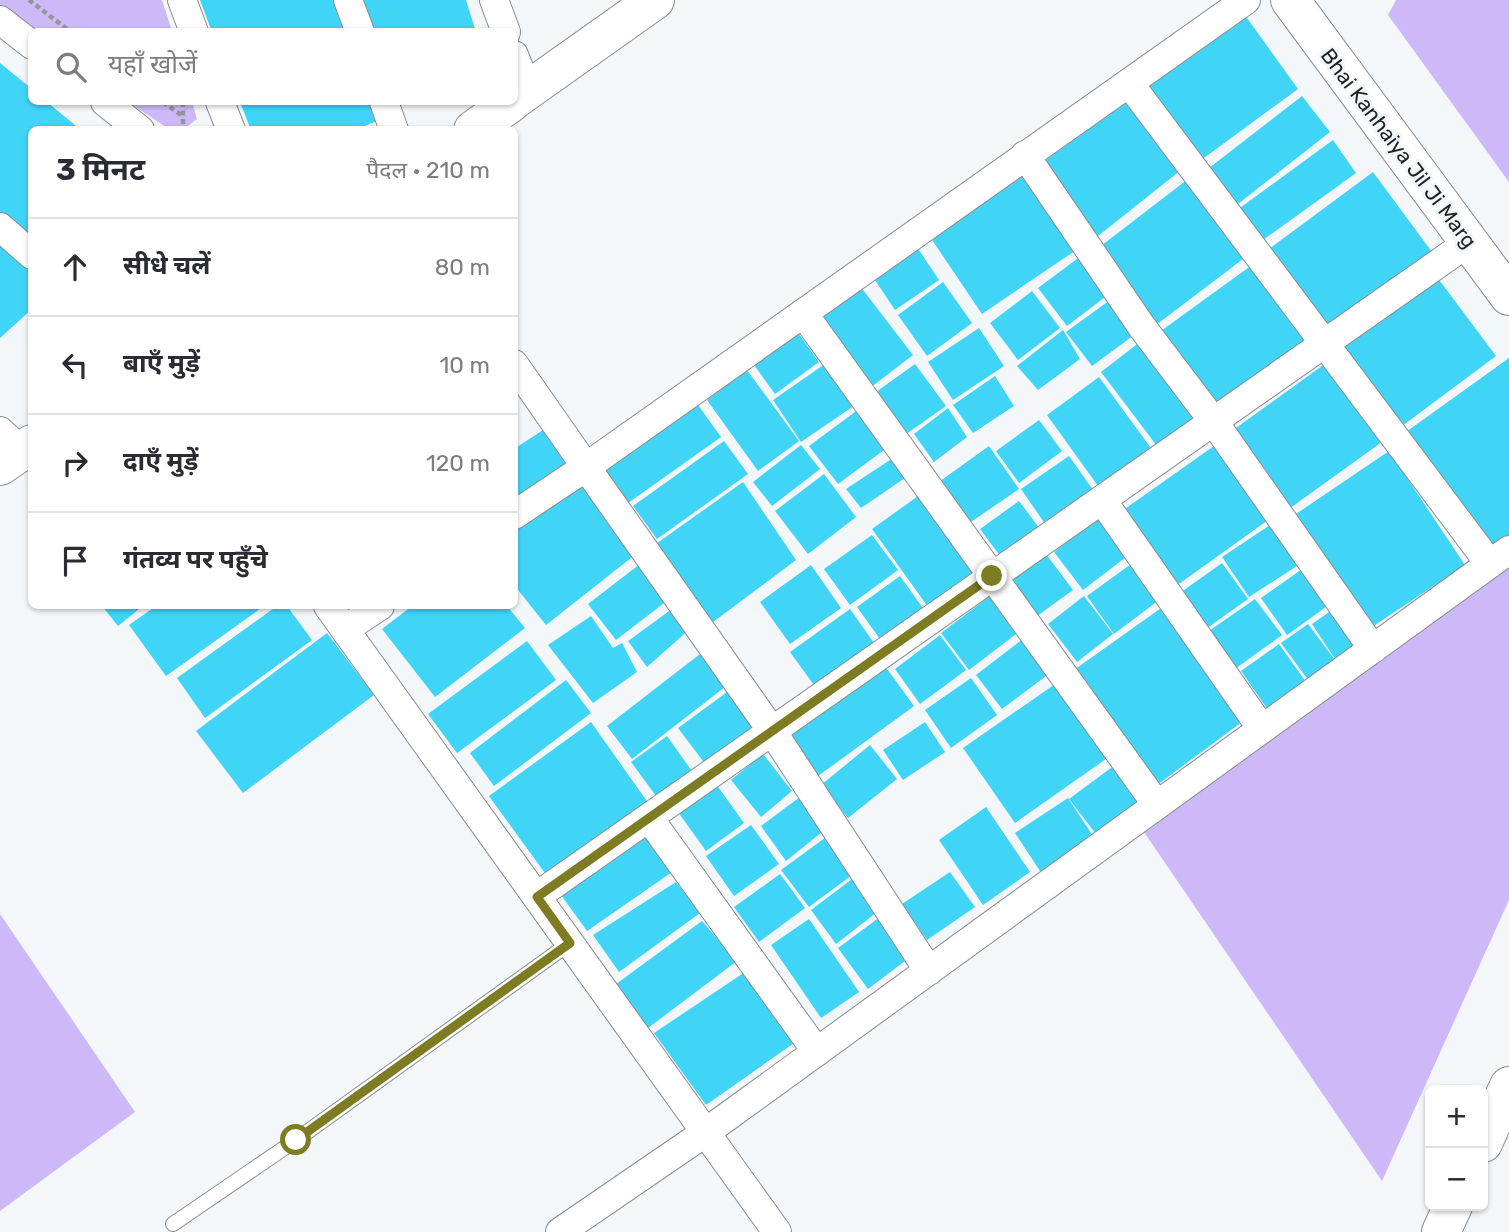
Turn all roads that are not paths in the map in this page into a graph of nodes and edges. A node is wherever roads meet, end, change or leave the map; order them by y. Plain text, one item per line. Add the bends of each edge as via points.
1 (182, 0) edge
2 (348, 0) edge
3 (494, 0) edge
4 (655, 0) edge
5 (1246, 0) edge
6 (1290, 0) edge
7 (0, 20) edge
8 (192, 28) edge
9 (358, 28) edge
10 (504, 28) edge
11 (28, 42) edge
12 (1129, 83) junction
13 (518, 97) edge
14 (108, 105) edge
15 (221, 105) edge
16 (385, 105) edge
17 (507, 105) edge
18 (135, 126) edge
19 (229, 126) edge
20 (393, 126) edge
21 (478, 126) edge
22 (1025, 155) junction
23 (0, 227) edge
24 (1469, 242) junction
25 (28, 252) edge
26 (1509, 296) edge
27 (803, 313) junction
28 (1324, 343) junction
29 (518, 370) edge
30 (1214, 422) junction
31 (586, 467) junction
32 (1102, 500) junction
33 (518, 512) edge
34 (1499, 557) edge
35 (992, 576) junction
36 (330, 609) edge
37 (375, 609) edge
38 (345, 629) junction
39 (1373, 649) junction
40 (1262, 729) junction
41 (772, 731) junction
42 (1157, 805) junction
43 (649, 818) junction
44 (537, 897) junction
45 (570, 943) junction
46 (929, 971) junction
47 (817, 1052) junction
48 (1509, 1086) edge
49 (706, 1132) junction
50 (1488, 1132) edge
51 (1451, 1211) edge
52 (173, 1224) dead end
53 (560, 1232) edge
54 (777, 1232) edge
55 (1441, 1232) edge

1 - 8 street
2 - 9 street
3 - 10 street
4 - 13 street
5 - 12 street
6 - 24 street, Bhai Kanhaiya Jil Ji Marg
7 - 11 street
12 - 22 street
12 - 28 street
14 - 18 street
15 - 19 street
16 - 20 street
17 - 21 street
22 - 27 street
22 - 30 street via 1142,327
23 - 25 street
24 - 26 street, Bhai Kanhaiya Jil Ji Marg
24 - 28 street
27 - 31 street
27 - 35 street
28 - 30 street
28 - 34 street
29 - 31 street
30 - 32 street
30 - 39 street
31 - 33 street
31 - 41 street
32 - 35 street
32 - 40 street
34 - 39 street
35 - 41 street
35 - 42 street
36 - 38 street
37 - 38 street
38 - 44 street
39 - 40 street
40 - 42 street
41 - 43 street
41 - 46 street
42 - 46 street
43 - 44 street
43 - 47 street
44 - 45 street
45 - 49 street
45 - 52 lane
46 - 47 street
47 - 49 street
48 - 50 street
49 - 53 street
49 - 54 street
51 - 55 street

